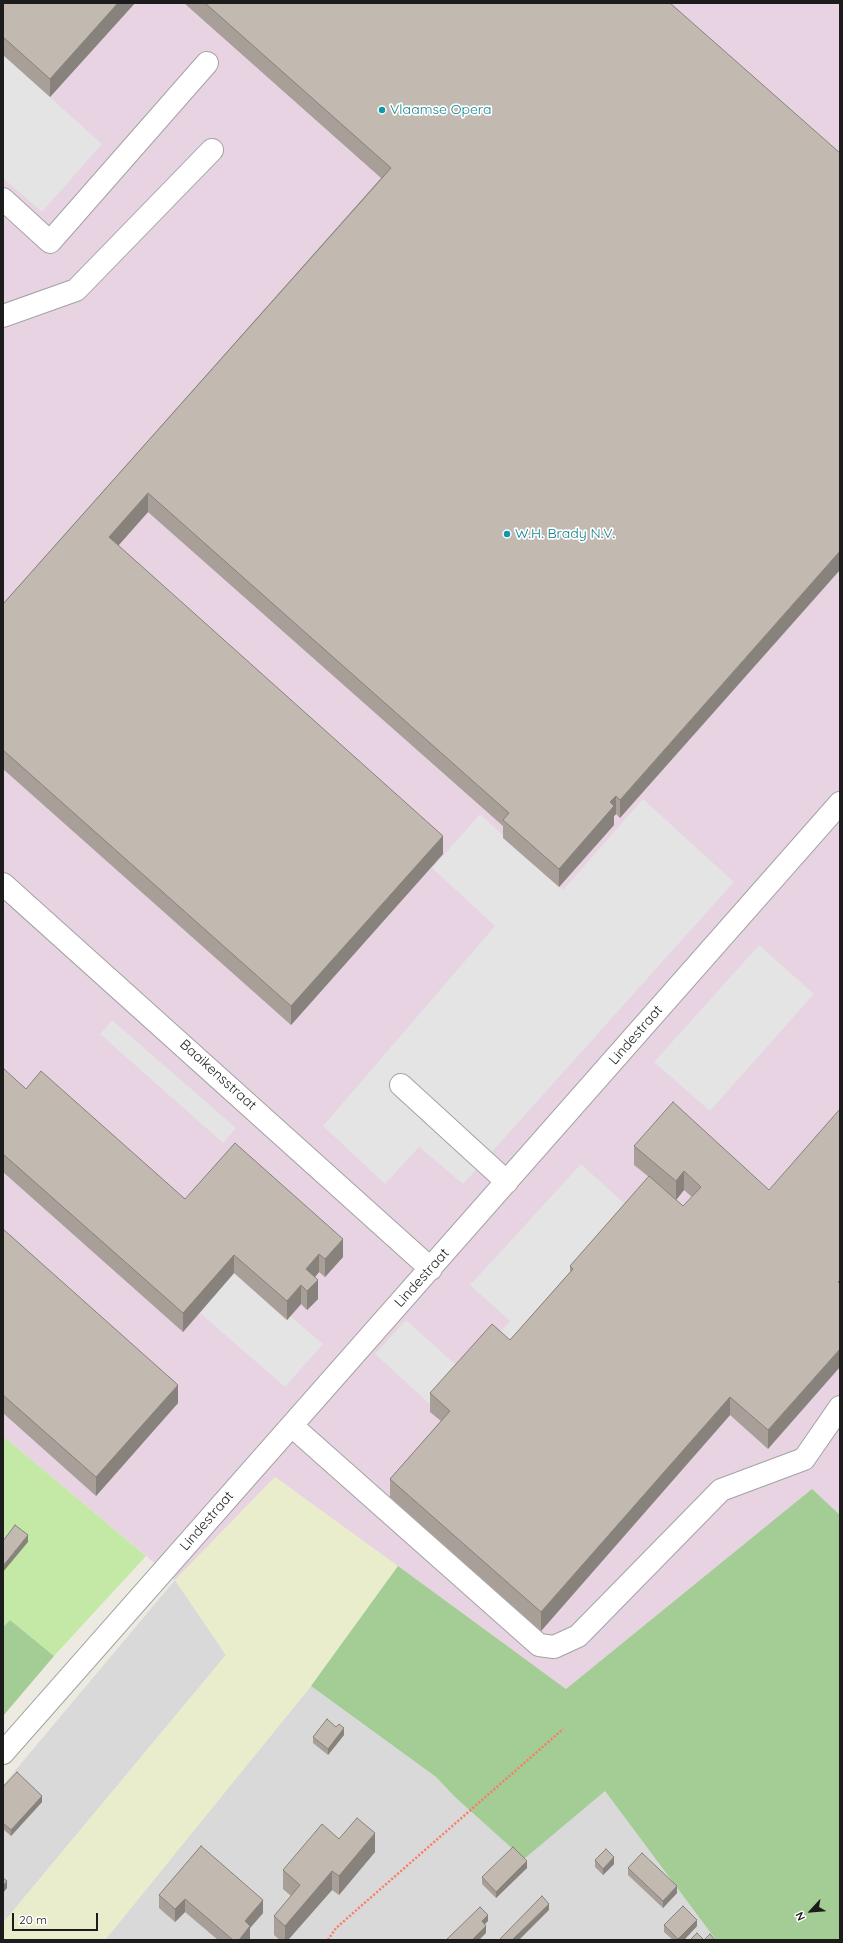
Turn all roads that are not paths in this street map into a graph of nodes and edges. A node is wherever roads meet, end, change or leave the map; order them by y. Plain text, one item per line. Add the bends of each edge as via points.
1 (207, 63) dead end
2 (212, 150) dead end
3 (3, 199) edge
4 (3, 316) edge
5 (840, 803) edge
6 (3, 884) edge
7 (401, 1085) dead end
8 (507, 1182) junction
9 (431, 1269) junction
10 (840, 1407) edge
11 (292, 1426) junction
12 (3, 1753) edge

1 - 3 street via 50,242
2 - 4 street via 76,290
5 - 8 street, Lindestraat
6 - 9 street, Baaikensstraat
7 - 8 street
8 - 9 street, Lindestraat
9 - 11 street, Lindestraat
10 - 11 street via 804,1459 720,1490 578,1636 554,1647 539,1645
11 - 12 street, Lindestraat

